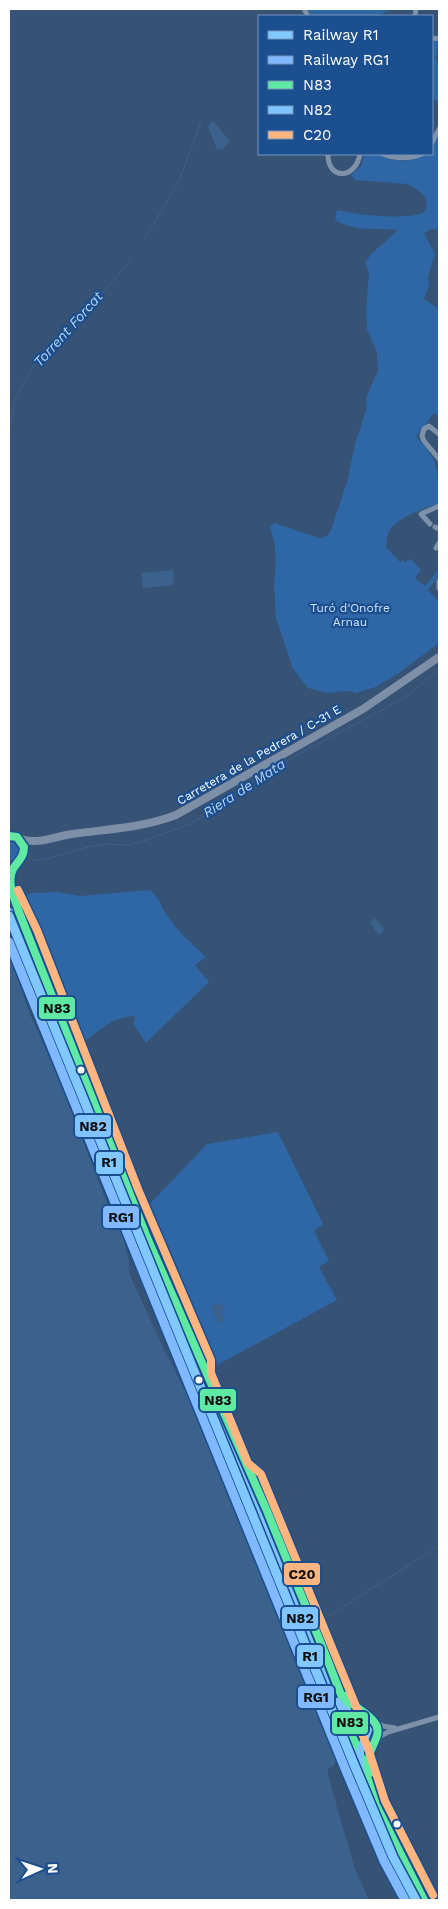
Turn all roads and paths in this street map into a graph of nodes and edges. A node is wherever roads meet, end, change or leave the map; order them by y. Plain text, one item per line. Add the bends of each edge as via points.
1 (439, 129) edge
2 (433, 141) edge
3 (360, 155) edge
4 (389, 155) edge
5 (418, 155) edge
6 (327, 156) edge
7 (439, 434) edge
8 (439, 459) edge
9 (439, 506) edge
10 (430, 524) dead end
11 (439, 581) edge
12 (439, 588) edge
13 (439, 656) edge
14 (9, 836) edge
15 (17, 838) junction
16 (46, 839) junction
17 (24, 854) junction
18 (19, 862) junction
19 (9, 865) edge
20 (9, 894) edge
21 (28, 934) junction
22 (324, 1651) junction
23 (439, 1717) edge
24 (372, 1720) junction
25 (400, 1728) junction
26 (350, 1730) junction
27 (376, 1740) junction
28 (356, 1743) junction
29 (383, 1819) junction
30 (424, 1900) edge

1 - 2 street
3 - 6 street via 357,165 348,173 335,171
4 - 5 street via 406,158
7 - 8 street via 429,426 422,436
9 - 10 street via 421,514
11 - 12 street
13 - 16 main road, Carretera de la Pedrera / C-31 E via 366,707 176,815 126,828
14 - 15 main road
15 - 16 main road via 27,841
15 - 17 main road via 24,847
16 - 17 main road
17 - 18 main road
18 - 19 main road
18 - 21 main road via 12,873 11,885
20 - 21 main road
21 - 22 main road via 146,1235 267,1511
22 - 24 main road via 348,1700
22 - 26 main road via 349,1715
23 - 25 street
24 - 25 street via 383,1726
24 - 26 main road via 364,1717 356,1720
24 - 27 main road via 378,1728
25 - 27 street
26 - 28 main road
27 - 28 main road via 366,1746
27 - 29 main road via 369,1755 369,1769
28 - 29 main road via 370,1790
29 - 30 main road

